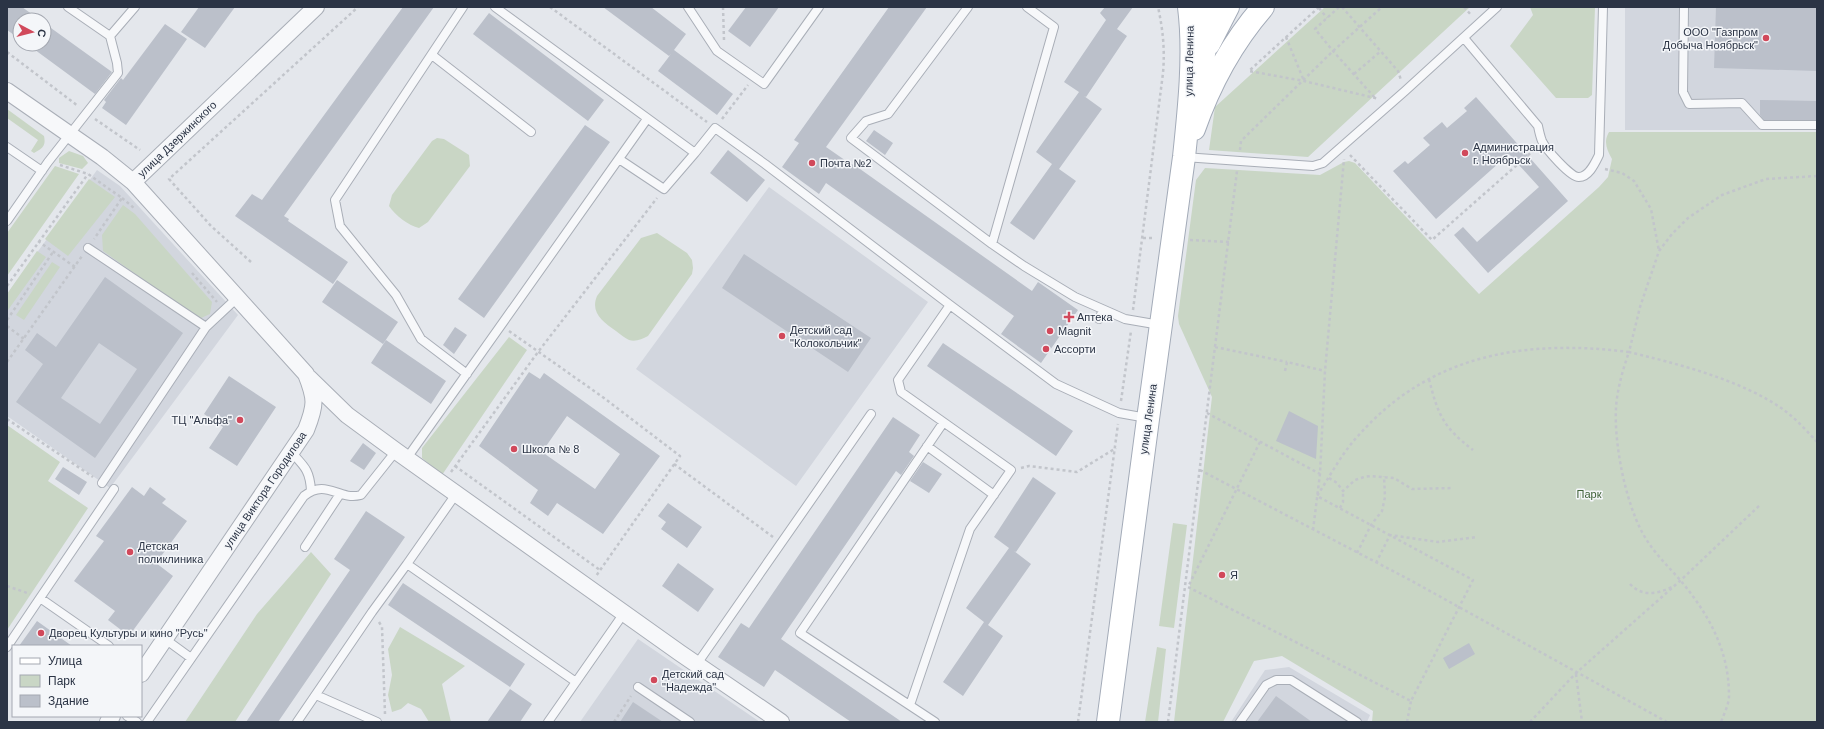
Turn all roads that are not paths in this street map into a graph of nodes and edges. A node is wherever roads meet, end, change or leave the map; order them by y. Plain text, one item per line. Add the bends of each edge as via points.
1 (68, 7) edge
2 (135, 7) edge
3 (316, 7) edge
4 (463, 7) edge
5 (495, 7) edge
6 (688, 7) edge
7 (819, 7) edge
8 (968, 7) edge
9 (1027, 7) edge
10 (1189, 7) edge
11 (1205, 7) edge
12 (1228, 7) edge
13 (1263, 7) edge
14 (1497, 7) edge
15 (1603, 7) edge
16 (1684, 7) edge
17 (110, 36) junction
18 (1464, 38) junction
19 (1205, 54) junction
20 (432, 55) junction
21 (7, 91) edge
22 (1188, 115) junction
23 (647, 119) junction
24 (1817, 125) edge
25 (531, 132) dead end
26 (69, 135) junction
27 (7, 146) edge
28 (695, 153) junction
29 (1184, 157) junction
30 (619, 159) junction
31 (42, 171) junction
32 (133, 182) junction
33 (7, 221) edge
34 (992, 244) junction
35 (88, 248) road end
36 (237, 298) junction
37 (950, 305) junction
38 (1103, 310) junction
39 (1099, 319) dead end
40 (1161, 325) junction
41 (206, 327) junction
42 (306, 374) junction
43 (466, 374) junction
44 (871, 414) dead end
45 (1148, 419) junction
46 (943, 423) junction
47 (927, 446) junction
48 (291, 452) junction
49 (401, 455) junction
50 (102, 483) road end
51 (114, 490) dead end
52 (310, 491) junction
53 (340, 494) junction
54 (456, 494) junction
55 (994, 495) junction
56 (305, 547) dead end
57 (407, 564) junction
58 (40, 598) junction
59 (624, 613) junction
60 (165, 639) junction
61 (108, 645) edge
62 (7, 647) edge
63 (191, 658) junction
64 (697, 664) junction
65 (142, 671) edge
66 (576, 682) junction
67 (638, 687) road end
68 (316, 695) junction
69 (910, 705) junction
70 (147, 722) edge
71 (297, 722) edge
72 (377, 722) edge
73 (548, 722) edge
74 (690, 722) edge
75 (781, 722) edge
76 (935, 722) edge
77 (1108, 722) edge
78 (1240, 722) edge
79 (1358, 722) edge

1 - 17 lane
2 - 17 lane
3 - 32 street, улица Дзержинского
4 - 20 lane
5 - 23 lane
6 - 7 lane via 717,51 764,84
8 - 34 lane via 888,114 866,121 851,138
9 - 34 lane via 1054,27
10 - 22 main road, улица Ленина
11 - 19 main road, улица Ленина
12 - 19 main road
13 - 29 main road via 1236,41 1210,88
14 - 18 lane
15 - 18 lane via 1599,155 1588,173 1579,177 1572,176 1542,142 1538,126
16 - 24 lane via 1683,92 1690,104 1742,103 1762,125
17 - 26 lane via 118,73
18 - 29 lane via 1323,163 1313,166
19 - 22 main road, улица Ленина
20 - 25 lane
20 - 43 lane via 335,200 340,226 396,295 421,339
21 - 26 street, улица Дзержинского
22 - 29 main road, улица Ленина
23 - 28 lane
23 - 30 lane
26 - 31 lane
26 - 32 street, улица Дзержинского
27 - 31 lane
28 - 30 lane via 664,189
28 - 37 lane via 715,128
29 - 40 main road, улица Ленина
30 - 43 lane
31 - 33 lane
32 - 36 street, улица Виктора Городилова
34 - 38 lane via 1075,297
35 - 41 lane
36 - 41 lane
36 - 42 street, улица Виктора Городилова
37 - 45 lane via 1056,384 1072,387 1119,414
37 - 46 lane via 898,380 901,392
38 - 39 lane
38 - 40 lane via 1132,321
40 - 45 main road, улица Ленина
41 - 50 lane
42 - 48 street, улица Виктора Городилова via 313,392 314,411 306,430
42 - 49 street via 347,415
43 - 49 lane
44 - 64 lane
45 - 77 main road, улица Ленина
46 - 47 lane
46 - 55 lane via 1011,470
47 - 55 lane
47 - 69 lane via 800,633
48 - 52 lane via 310,478
48 - 60 street, улица Виктора Городилова
49 - 53 lane via 361,495 350,497
49 - 54 street
51 - 58 lane
52 - 53 lane via 329,489
52 - 63 lane via 279,531
53 - 56 lane
54 - 57 lane
54 - 59 street
55 - 69 lane via 970,529
57 - 66 lane
57 - 68 lane
58 - 61 lane
58 - 62 lane
59 - 64 street
59 - 66 lane
60 - 63 lane
60 - 65 street, улица Виктора Городилова
63 - 70 lane
64 - 75 street
66 - 73 lane
67 - 74 lane
68 - 71 lane
68 - 72 lane
69 - 76 lane
78 - 79 lane via 1266,685 1276,680 1292,680

